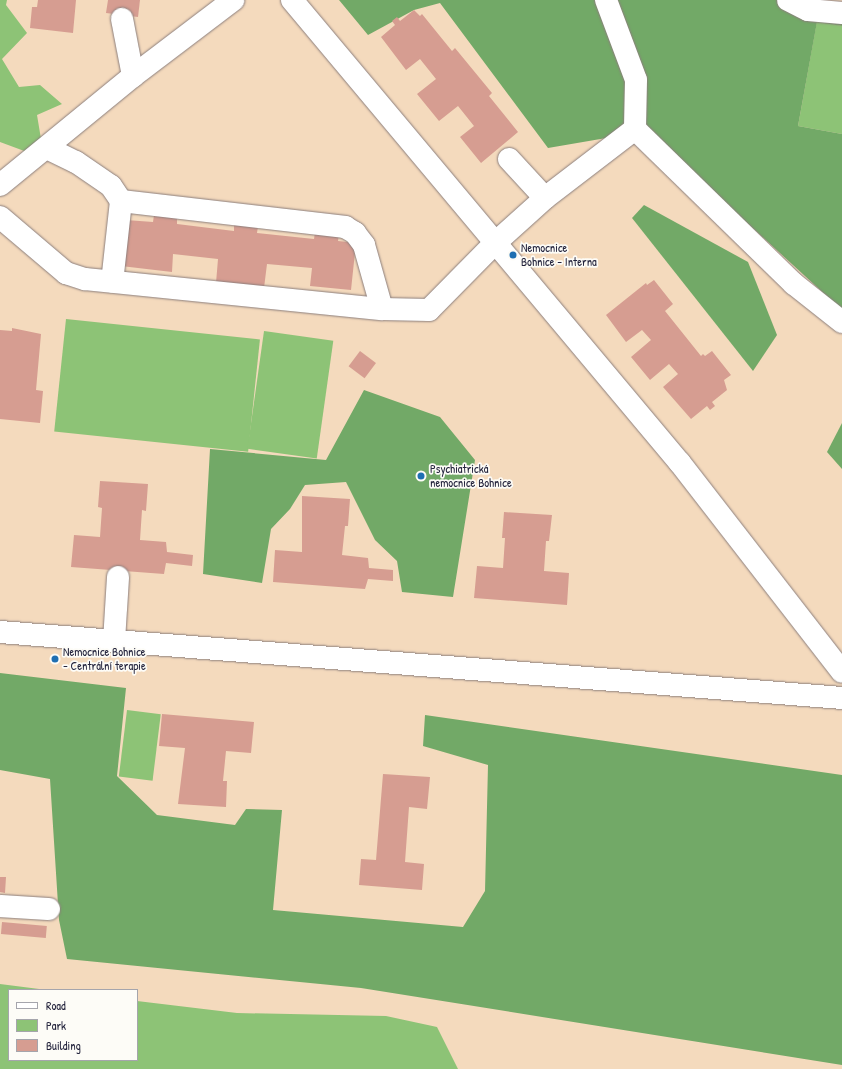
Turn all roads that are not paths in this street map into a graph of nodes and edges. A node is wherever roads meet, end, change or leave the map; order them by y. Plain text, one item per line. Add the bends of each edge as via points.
1 (233, 0) edge
2 (292, 0) edge
3 (606, 0) edge
4 (788, 0) edge
5 (842, 13) edge
6 (122, 19) dead end
7 (133, 76) junction
8 (635, 129) junction
9 (47, 148) junction
10 (509, 159) dead end
11 (0, 185) edge
12 (545, 198) junction
13 (121, 201) junction
14 (0, 217) edge
15 (494, 244) junction
16 (112, 282) junction
17 (382, 309) junction
18 (842, 322) edge
19 (118, 577) dead end
20 (0, 632) edge
21 (114, 641) junction
22 (842, 672) edge
23 (842, 698) edge
24 (0, 906) edge
25 (49, 909) dead end

1 - 7 lane
2 - 15 lane
3 - 8 lane via 636,80
4 - 5 lane via 808,10
6 - 7 lane
7 - 9 lane
8 - 12 lane
8 - 18 lane via 794,284
9 - 11 lane
9 - 13 lane via 76,162 111,186
10 - 12 lane
12 - 15 lane
13 - 16 lane
13 - 17 lane via 345,227 355,233 364,245
14 - 16 lane via 66,273 85,279
15 - 17 lane via 429,310
15 - 22 lane via 680,463
16 - 17 lane
19 - 21 lane
20 - 21 lane
21 - 23 lane
24 - 25 lane

